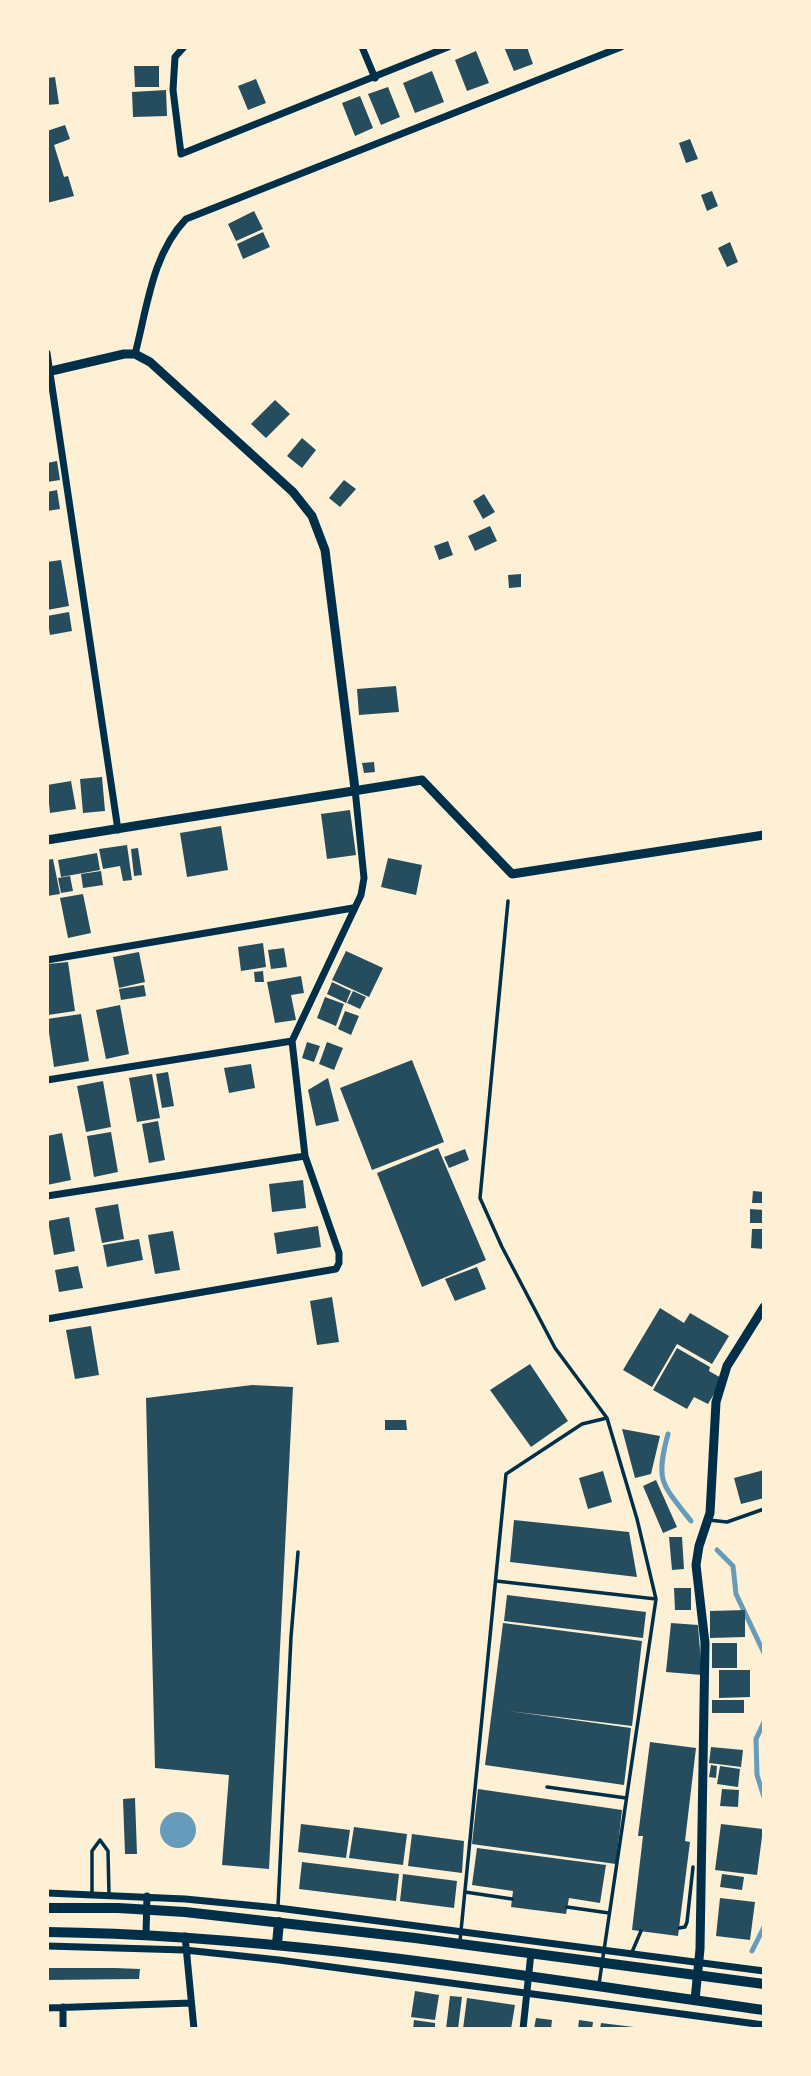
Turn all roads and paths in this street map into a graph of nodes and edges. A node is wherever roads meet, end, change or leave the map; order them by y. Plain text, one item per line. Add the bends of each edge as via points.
1 (184, 47) edge
2 (362, 47) edge
3 (448, 47) edge
4 (621, 47) edge
5 (374, 78) junction
6 (47, 353) edge
7 (135, 354) junction
8 (48, 372) edge
9 (355, 789) junction
10 (118, 830) junction
11 (764, 835) edge
12 (47, 840) edge
13 (508, 901) dead end
14 (353, 908) junction
15 (47, 960) edge
16 (292, 1041) junction
17 (47, 1080) edge
18 (305, 1156) junction
19 (47, 1196) edge
20 (764, 1307) edge
21 (47, 1319) edge
22 (607, 1418) junction
23 (764, 1509) edge
24 (707, 1523) junction
25 (298, 1552) dead end
26 (496, 1581) junction
27 (656, 1600) junction
28 (547, 1787) dead end
29 (626, 1798) junction
30 (687, 1866) dead end
31 (697, 1867) junction
32 (465, 1892) junction
33 (47, 1893) edge
34 (92, 1894) junction
35 (109, 1895) junction
36 (147, 1896) junction
37 (512, 1899) dead end
38 (567, 1907) dead end
39 (47, 1908) edge
40 (278, 1908) junction
41 (146, 1910) junction
42 (609, 1913) junction
43 (279, 1922) junction
44 (679, 1928) dead end
45 (461, 1931) junction
46 (641, 1931) dead end
47 (47, 1932) edge
48 (146, 1934) junction
49 (185, 1936) junction
50 (277, 1944) junction
51 (460, 1944) junction
52 (47, 1946) edge
53 (185, 1950) junction
54 (603, 1951) junction
55 (531, 1954) junction
56 (631, 1954) junction
57 (602, 1963) junction
58 (699, 1963) junction
59 (764, 1971) edge
60 (529, 1976) junction
61 (698, 1976) junction
62 (764, 1984) edge
63 (599, 1987) junction
64 (527, 1993) junction
65 (695, 2000) junction
66 (191, 2003) junction
67 (63, 2007) junction
68 (47, 2008) edge
69 (764, 2010) edge
70 (693, 2016) junction
71 (764, 2025) edge
72 (63, 2029) edge
73 (194, 2029) edge
74 (523, 2029) edge

1 - 5 street via 175,57 173,90 181,154
2 - 5 street
3 - 5 street
4 - 7 street via 186,219 166,246 156,271
6 - 8 street
7 - 8 street
7 - 9 street via 164,374 293,492 312,516 325,550
8 - 10 street
9 - 10 street
9 - 11 street via 422,780 512,874
9 - 14 street via 364,877
10 - 12 street
13 - 22 lane via 480,1198 555,1348
14 - 15 street
14 - 16 street
16 - 17 street
16 - 18 street
18 - 19 street
18 - 21 street via 339,1253 336,1269
20 - 24 street via 727,1366 716,1402
22 - 26 lane via 582,1424 506,1474
22 - 27 lane
23 - 24 lane via 727,1522
24 - 31 street via 696,1565 705,1643
25 - 40 lane
26 - 27 lane
26 - 32 lane
27 - 29 lane
28 - 29 lane
29 - 42 lane
30 - 31 lane
31 - 44 lane via 687,1922
31 - 58 street
32 - 37 lane
32 - 45 lane
33 - 34 street
34 - 35 street
34 - 35 lane via 92,1851 100,1840 108,1851
35 - 36 street
36 - 40 street
36 - 41 street
38 - 42 lane
39 - 41 main road
40 - 45 street
41 - 43 main road
41 - 48 street
42 - 54 lane
43 - 50 main road
43 - 51 main road
45 - 51 lane
45 - 54 street
46 - 56 lane
47 - 48 main road
48 - 49 main road
49 - 50 main road
49 - 53 street
50 - 60 main road
51 - 55 main road
52 - 53 street
53 - 64 street
53 - 66 street
54 - 56 street
54 - 57 lane
55 - 57 main road
55 - 60 street
56 - 58 street
57 - 61 main road
57 - 63 lane
58 - 59 street
58 - 61 street
60 - 63 main road
60 - 64 street
61 - 62 main road
61 - 65 street
63 - 65 main road
64 - 70 street
64 - 74 street
65 - 69 main road
65 - 70 street
66 - 67 street
66 - 73 street
67 - 68 street
67 - 72 street
70 - 71 street

